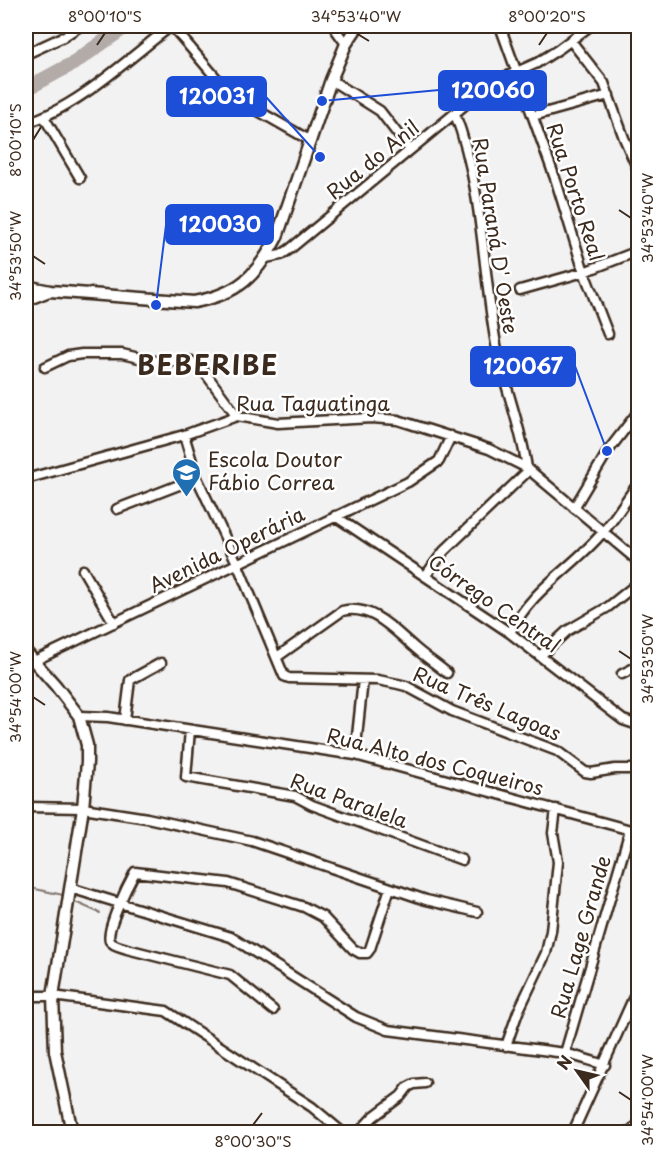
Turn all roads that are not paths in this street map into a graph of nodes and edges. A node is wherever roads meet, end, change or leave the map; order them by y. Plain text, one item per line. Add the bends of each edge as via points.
1 (80, 26) edge
2 (171, 26) edge
3 (333, 26) edge
4 (358, 26) edge
5 (500, 26) edge
6 (590, 26) edge
7 (571, 41) junction
8 (346, 44) junction
9 (26, 54) edge
10 (517, 73) junction
11 (331, 80) junction
12 (609, 95) junction
13 (455, 114) junction
14 (533, 116) junction
15 (44, 117) junction
16 (26, 123) edge
17 (311, 141) junction
18 (410, 150) junction
19 (639, 170) edge
20 (80, 178) dead end
21 (639, 251) edge
22 (266, 258) junction
23 (584, 272) junction
24 (26, 286) edge
25 (520, 290) dead end
26 (50, 291) junction
27 (26, 300) edge
28 (608, 334) dead end
29 (45, 367) dead end
30 (639, 412) edge
31 (237, 417) junction
32 (184, 435) junction
33 (451, 436) junction
34 (528, 469) junction
35 (26, 478) edge
36 (197, 478) junction
37 (639, 484) edge
38 (574, 507) junction
39 (117, 509) dead end
40 (336, 516) junction
41 (604, 532) junction
42 (639, 561) edge
43 (237, 563) junction
44 (83, 570) dead end
45 (426, 575) junction
46 (639, 583) edge
47 (114, 623) junction
48 (510, 633) junction
49 (26, 652) edge
50 (277, 657) junction
51 (540, 657) junction
52 (34, 661) junction
53 (161, 663) dead end
54 (639, 666) edge
55 (447, 673) dead end
56 (622, 674) dead end
57 (363, 680) junction
58 (79, 716) junction
59 (125, 720) junction
60 (634, 724) edge
61 (190, 730) junction
62 (355, 755) junction
63 (639, 769) edge
64 (26, 807) edge
65 (83, 808) junction
66 (556, 809) junction
67 (634, 831) edge
68 (462, 860) dead end
69 (70, 888) junction
70 (390, 888) junction
71 (120, 903) junction
72 (477, 912) dead end
73 (639, 988) edge
74 (26, 996) edge
75 (52, 996) junction
76 (273, 1010) dead end
77 (507, 1046) junction
78 (565, 1053) junction
79 (605, 1065) junction
80 (425, 1083) dead end
81 (639, 1125) edge
82 (72, 1132) edge
83 (342, 1132) edge
84 (359, 1132) edge
85 (573, 1132) edge
86 (629, 1132) edge

1 - 9 street
2 - 15 street via 68,104
2 - 17 street via 239,100
3 - 8 street
4 - 8 main road
5 - 10 street, Rua Porto Real
6 - 7 street, Rua do Anil
7 - 10 street, Rua do Anil
7 - 12 street
8 - 11 main road
10 - 13 street, Rua do Anil via 501,79
10 - 14 street, Rua Porto Real
11 - 17 main road
11 - 18 street via 380,111
12 - 14 street
12 - 19 street
13 - 18 street, Rua do Anil
13 - 34 street, Rua Paraná D' Oeste via 469,157 496,343
14 - 23 street, Rua Porto Real
15 - 16 street
15 - 20 street
17 - 22 main road via 281,228
18 - 22 street, Rua do Anil via 290,249
21 - 23 street
22 - 26 main road via 239,287 194,302
23 - 25 street
23 - 28 street, Rua Porto Real
24 - 26 main road
26 - 27 main road
29 - 31 street via 82,354 191,361 206,374
30 - 38 street via 608,451
31 - 32 street, Rua Taguatinga
31 - 33 street, Rua Taguatinga via 278,423 385,418
32 - 35 street, Rua Taguatinga
32 - 36 street
33 - 34 street, Rua Taguatinga via 506,456
33 - 40 street, Avenida Operária via 438,460 416,477
34 - 38 street, Rua Taguatinga
34 - 45 street
36 - 39 street
36 - 43 street
37 - 41 street
38 - 41 street, Rua Taguatinga
40 - 43 street, Avenida Operária
40 - 45 street, Córrego Central
41 - 42 street, Rua Taguatinga
41 - 48 street via 534,597
43 - 47 street, Avenida Operária
43 - 50 street
44 - 47 street
45 - 48 street, Córrego Central
46 - 51 street via 567,631
47 - 52 street, Avenida Operária
48 - 51 street, Córrego Central
49 - 52 main road
50 - 55 street via 336,615 351,609 362,610 382,620
50 - 57 street, Rua Três Lagoas via 284,676 289,678
51 - 60 street, Córrego Central via 623,720
52 - 58 main road
53 - 59 street via 130,680
54 - 56 street
57 - 62 street
57 - 63 street, Rua Três Lagoas via 406,686 452,711 557,751 585,772
58 - 59 street, Rua Alto dos Coqueiros
58 - 65 main road via 87,752
59 - 61 street, Rua Alto dos Coqueiros
61 - 62 street, Rua Alto dos Coqueiros
61 - 68 street, Rua Paralela via 186,777 295,796
62 - 66 street, Rua Alto dos Coqueiros
64 - 65 street
65 - 69 main road
65 - 70 street via 252,841
66 - 67 street, Rua Alto dos Coqueiros
66 - 77 street via 553,833 558,862 551,931 546,953
67 - 78 street, Rua Lage Grande
69 - 71 street
69 - 75 main road
70 - 71 street via 370,949 363,954 314,911 228,883 135,872
70 - 72 street
71 - 76 street via 109,934 116,946 230,975
71 - 77 street via 231,937 356,1017 387,1030
73 - 79 street
74 - 75 street
75 - 82 main road via 55,1051
75 - 83 street via 173,1015 312,1107
77 - 78 street
78 - 79 street
79 - 85 street
80 - 84 street via 411,1085
81 - 86 street

